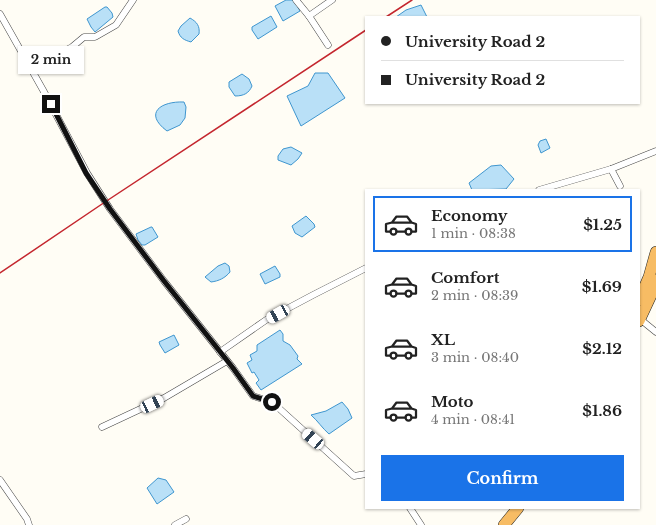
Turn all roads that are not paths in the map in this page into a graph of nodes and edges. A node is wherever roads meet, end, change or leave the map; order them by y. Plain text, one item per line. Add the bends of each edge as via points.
1 (133, 0) edge
2 (296, 0) edge
3 (332, 0) edge
4 (0, 14) edge
5 (309, 16) junction
6 (328, 45) dead end
7 (31, 69) junction
8 (656, 150) edge
9 (611, 169) junction
10 (620, 186) dead end
11 (542, 189) edge
12 (656, 252) edge
13 (365, 269) edge
14 (656, 280) edge
15 (640, 298) edge
16 (640, 318) edge
17 (640, 321) edge
18 (656, 332) edge
19 (220, 352) junction
20 (227, 361) junction
21 (102, 427) dead end
22 (365, 474) edge
23 (0, 480) edge
24 (411, 509) edge
25 (517, 509) edge
26 (525, 509) edge
27 (186, 519) dead end
28 (29, 525) edge
29 (175, 525) edge
30 (421, 525) edge
31 (504, 525) edge
32 (513, 525) edge

1 - 7 street via 116,24 95,37 84,37 72,47
2 - 5 street
3 - 5 street
4 - 7 street
5 - 6 street
7 - 19 street via 86,173 105,202
8 - 9 street
9 - 10 street
9 - 11 street
12 - 15 highway
13 - 19 street via 266,320
14 - 16 highway
17 - 18 street
19 - 20 street
20 - 21 street via 164,398
20 - 22 street via 253,396 272,402 354,476
23 - 28 street
24 - 30 street
25 - 31 highway
26 - 32 highway
27 - 29 street

